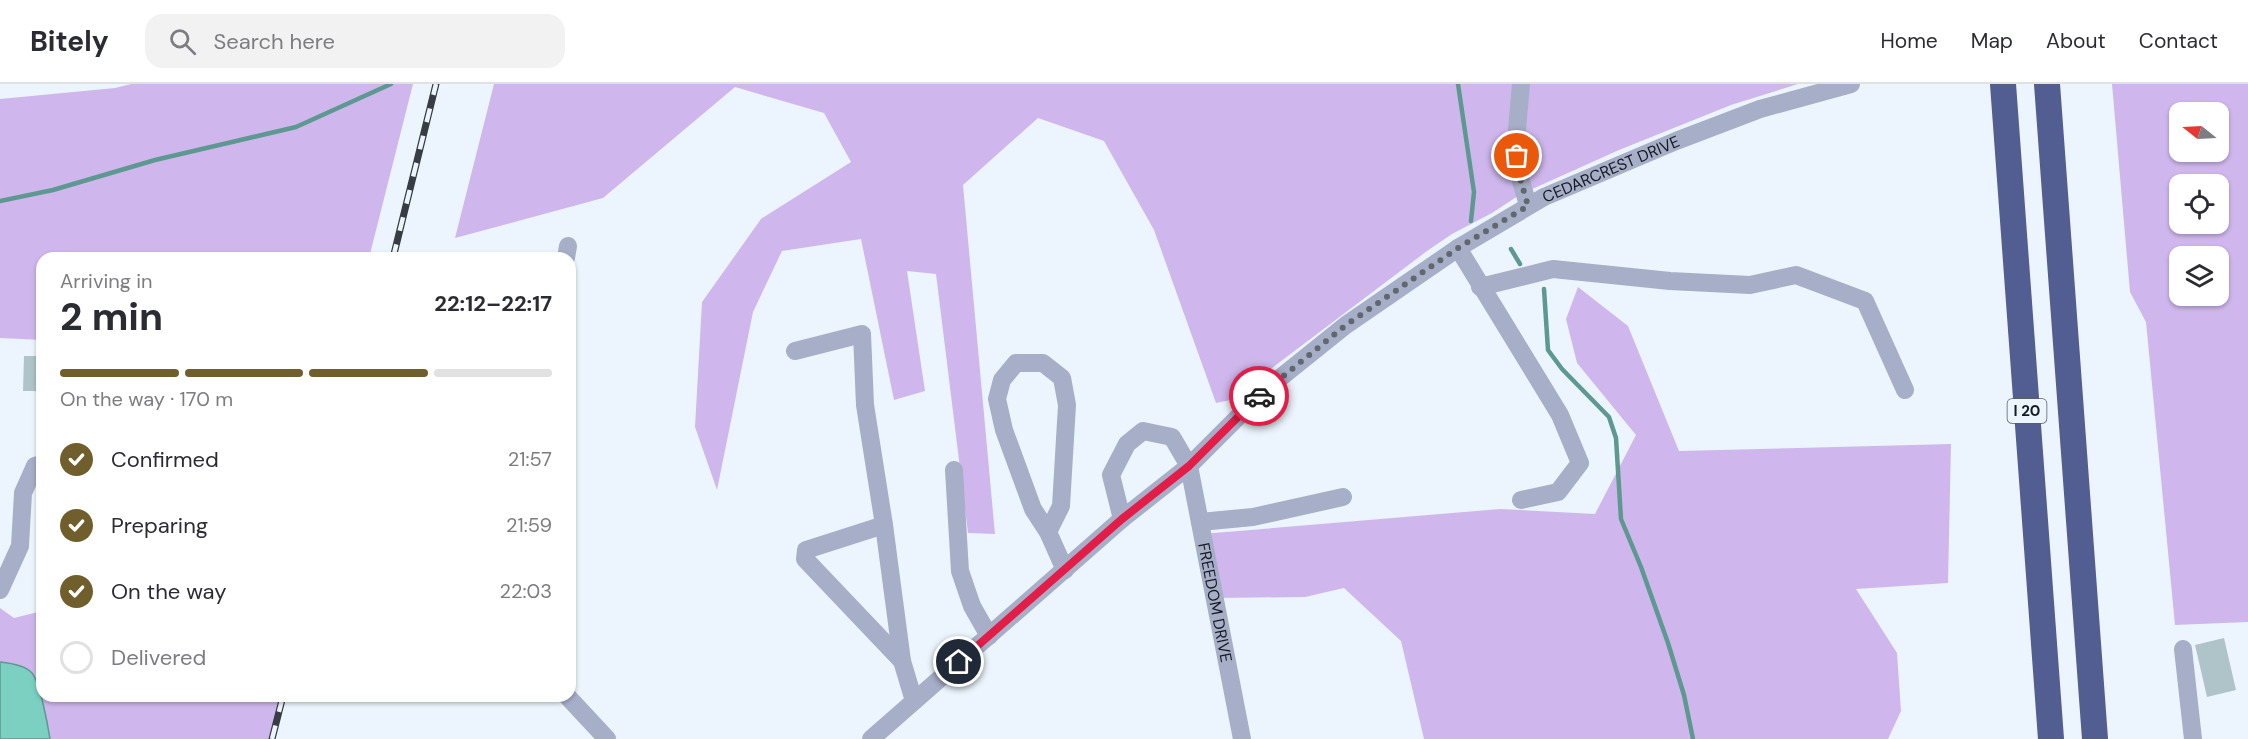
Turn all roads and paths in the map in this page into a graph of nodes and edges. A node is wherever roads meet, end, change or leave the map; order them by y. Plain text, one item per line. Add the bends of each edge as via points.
1 (1521, 84) edge
2 (1851, 84) edge
3 (2003, 84) edge
4 (2047, 84) edge
5 (1528, 206) junction
6 (1458, 248) junction
7 (1480, 287) junction
8 (795, 351) dead end
9 (1905, 390) dead end
10 (36, 466) edge
11 (1189, 466) junction
12 (954, 470) dead end
13 (1343, 497) dead end
14 (1521, 500) dead end
15 (1122, 519) junction
16 (1200, 522) junction
17 (884, 525) junction
18 (1048, 532) junction
19 (1065, 570) junction
20 (0, 590) edge
21 (989, 636) junction
22 (2183, 649) dead end
23 (902, 661) junction
24 (915, 701) junction
25 (573, 702) edge
26 (607, 739) edge
27 (871, 739) edge
28 (1242, 739) edge
29 (2051, 739) edge
30 (2095, 739) edge
31 (2193, 739) edge

1 - 5 street via 1516,141 1518,171
2 - 5 street, CEDARCREST DRIVE via 1733,118
3 - 29 highway, I 20
4 - 30 highway, I 20
5 - 6 street, CEDARCREST DRIVE
6 - 7 street
6 - 11 street, CEDARCREST DRIVE via 1346,325 1274,383
7 - 9 street via 1553,269 1750,285 1796,275 1865,301
7 - 14 street via 1560,415 1580,464 1558,492
8 - 17 street via 862,334 865,405
10 - 20 street via 23,493 20,546
11 - 15 street, CEDARCREST DRIVE
11 - 15 street, FREEDOM DRIVE via 1172,437 1143,430 1127,444 1111,475
11 - 16 street, FREEDOM DRIVE
12 - 21 street via 960,572 972,606
13 - 16 street via 1253,517
15 - 19 street, CEDARCREST DRIVE
16 - 28 street, FREEDOM DRIVE
17 - 23 street
17 - 23 street via 806,550 805,559
18 - 18 street via 1033,509 997,399 1002,380 1016,363 1043,363 1062,378 1064,387 1067,405 1060,506
18 - 19 street
19 - 21 street, CEDARCREST DRIVE
21 - 24 street, CEDARCREST DRIVE
22 - 31 street
23 - 24 street
24 - 27 street, CEDARCREST DRIVE
25 - 26 street

